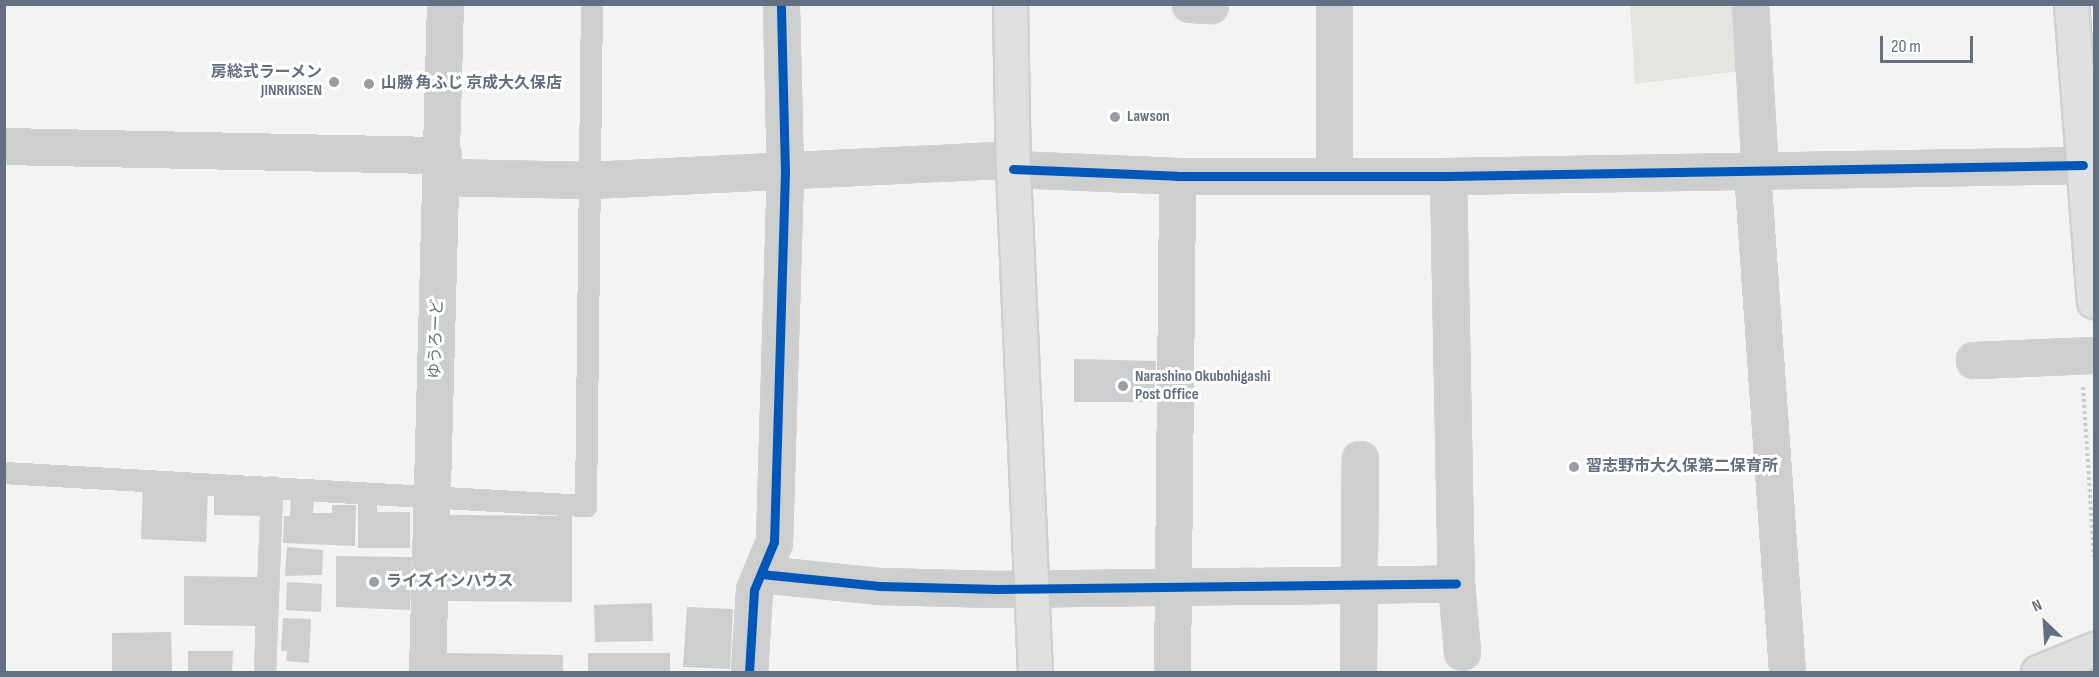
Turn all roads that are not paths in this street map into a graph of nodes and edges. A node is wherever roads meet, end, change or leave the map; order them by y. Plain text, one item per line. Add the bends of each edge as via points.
1 (446, 4) edge
2 (592, 4) edge
3 (781, 4) edge
4 (1010, 4) edge
5 (1190, 4) edge
6 (1334, 4) edge
7 (1750, 4) edge
8 (2072, 4) edge
9 (1210, 5) edge
10 (4, 146) edge
11 (1012, 164) junction
12 (2083, 165) junction
13 (443, 166) junction
14 (1756, 171) junction
15 (785, 172) junction
16 (1177, 176) junction
17 (1334, 176) junction
18 (1448, 176) junction
19 (590, 180) junction
20 (2094, 301) edge
21 (2094, 355) edge
22 (1974, 360) dead end
23 (1360, 459) dead end
24 (4, 473) edge
25 (272, 487) junction
26 (432, 497) junction
27 (761, 574) junction
28 (1456, 583) junction
29 (1359, 585) junction
30 (1173, 587) junction
31 (1031, 589) junction
32 (2094, 649) edge
33 (1462, 652) dead end
34 (265, 672) edge
35 (427, 672) edge
36 (749, 672) edge
37 (1035, 672) edge
38 (1172, 672) edge
39 (1358, 672) edge
40 (1787, 672) edge
41 (2038, 672) edge

1 - 13 street, ゆうろーど
2 - 19 lane
3 - 15 street
4 - 11 street
5 - 9 street
6 - 17 street
7 - 14 street
8 - 12 street
10 - 13 street
11 - 15 street
11 - 16 street
11 - 31 street
12 - 14 street
12 - 20 street
13 - 19 street
13 - 26 street, ゆうろーど
14 - 18 street
14 - 40 street
15 - 19 street
15 - 27 street via 774,542
16 - 17 street
16 - 30 street
17 - 18 street
18 - 28 street
19 - 26 lane via 585,506
21 - 22 street
23 - 29 street
24 - 25 lane
25 - 26 lane
25 - 34 lane
26 - 35 street, ゆうろーど
27 - 31 street via 880,586
27 - 36 street via 754,590
28 - 29 street
28 - 33 street
29 - 30 street
29 - 39 street
30 - 31 street
30 - 38 street
31 - 37 street
32 - 41 street

